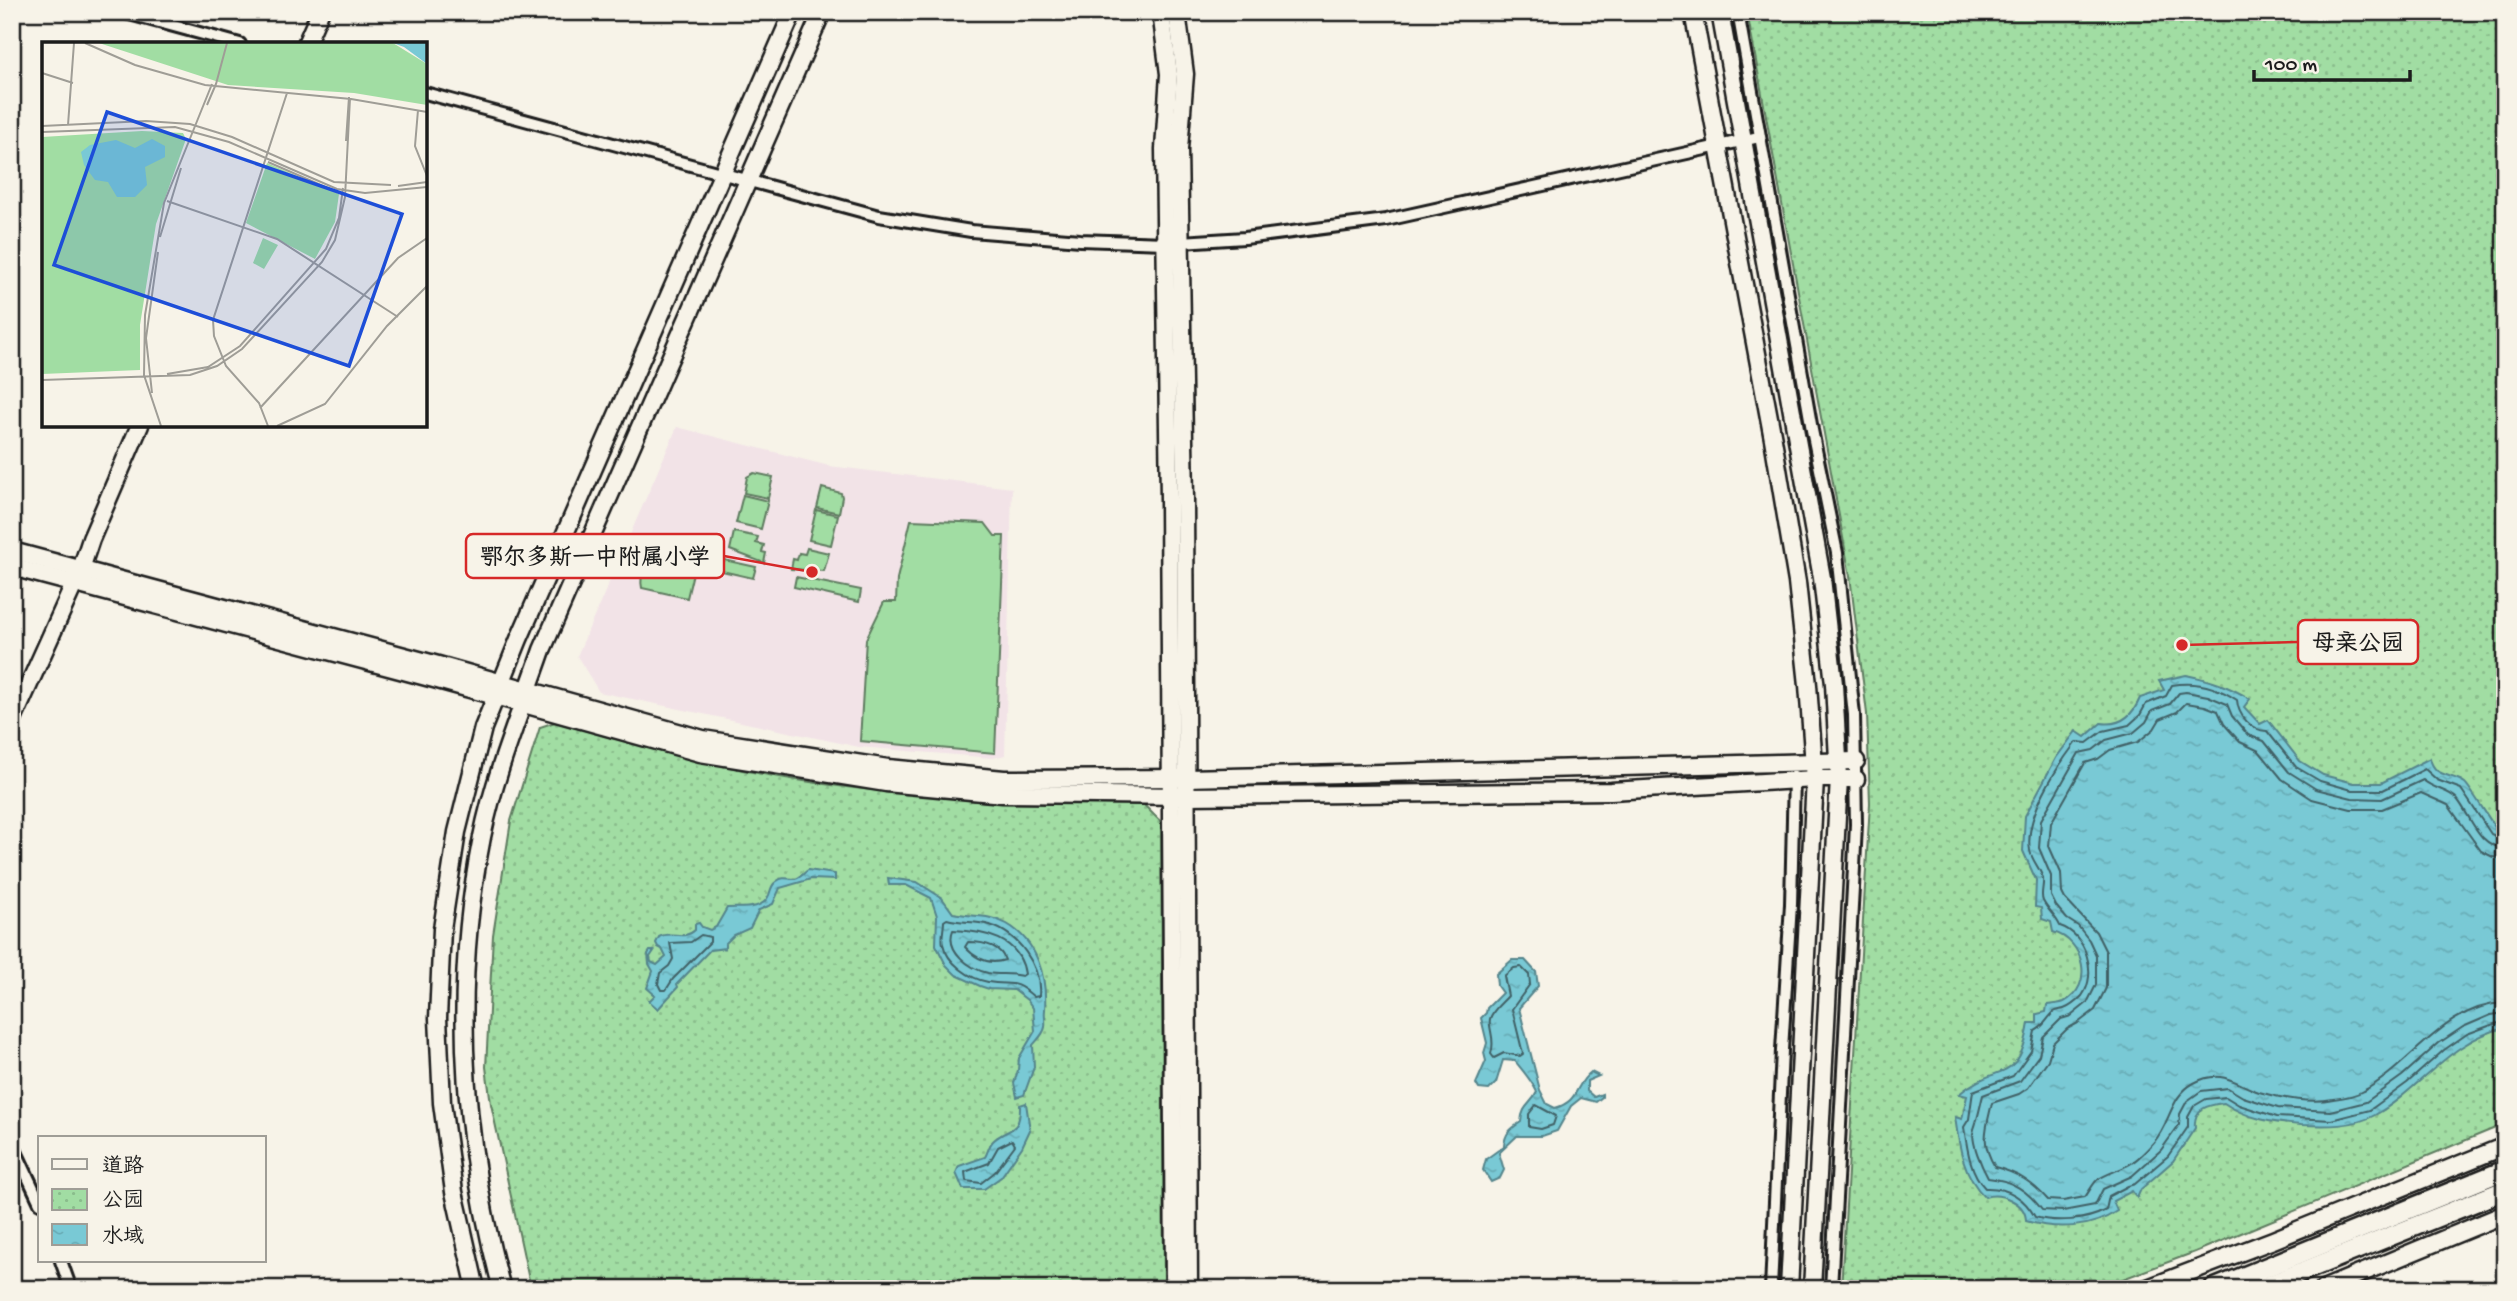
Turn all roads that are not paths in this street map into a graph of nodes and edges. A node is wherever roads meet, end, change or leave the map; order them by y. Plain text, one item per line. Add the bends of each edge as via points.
1 (122, 12) edge
2 (320, 12) edge
3 (793, 12) edge
4 (822, 12) edge
5 (1161, 12) edge
6 (1177, 12) edge
7 (1693, 12) edge
8 (1720, 12) edge
9 (1738, 12) edge
10 (233, 42) edge
11 (307, 42) edge
12 (427, 94) edge
13 (1759, 136) junction
14 (1743, 140) junction
15 (1717, 146) junction
16 (721, 173) junction
17 (748, 181) junction
18 (1173, 243) junction
19 (139, 427) edge
20 (12, 551) edge
21 (12, 567) edge
22 (77, 576) junction
23 (499, 689) junction
24 (526, 697) junction
25 (12, 722) edge
26 (1847, 761) junction
27 (1794, 763) junction
28 (1814, 771) junction
29 (1179, 778) junction
30 (1839, 778) junction
31 (1856, 779) junction
32 (1794, 780) junction
33 (1179, 796) junction
34 (12, 1143) edge
35 (2505, 1146) edge
36 (2505, 1170) edge
37 (2505, 1190) edge
38 (38, 1199) edge
39 (2505, 1214) edge
40 (61, 1262) edge
41 (71, 1289) edge
42 (476, 1289) edge
43 (502, 1289) edge
44 (1174, 1289) edge
45 (1189, 1289) edge
46 (1771, 1289) edge
47 (1788, 1289) edge
48 (1812, 1289) edge
49 (1831, 1289) edge
50 (2145, 1289) edge
51 (2213, 1289) edge
52 (2259, 1289) edge
53 (2323, 1289) edge

1 - 10 street
2 - 11 street
3 - 16 street
4 - 17 street
5 - 18 street via 1169,74 1164,149
6 - 18 street via 1185,74
7 - 15 street
8 - 14 street
9 - 13 street
12 - 16 street
13 - 14 street
13 - 26 street via 1836,553 1851,669
14 - 15 street
14 - 26 street via 1822,578
15 - 18 street via 1386,220
15 - 28 street via 1797,582
16 - 17 street
16 - 23 street
17 - 18 street via 879,216 971,231
17 - 24 street via 542,650
18 - 29 street
19 - 22 street
20 - 22 street
21 - 22 street
22 - 23 street
22 - 25 street
23 - 24 street
23 - 42 street via 483,728 457,832 442,929 438,1018 442,1103 454,1192
24 - 29 street via 703,738 888,768 1004,779
24 - 33 street via 699,753 886,783 1003,794
24 - 43 street via 482,836 468,931 463,1017 467,1101 479,1189
26 - 28 street
26 - 30 street
26 - 31 street
27 - 28 street
27 - 29 street
27 - 32 street
28 - 30 street
28 - 32 street
28 - 47 street
29 - 33 street
30 - 31 street
30 - 48 street
31 - 49 street
32 - 33 street via 1611,791
32 - 46 street
33 - 44 street
33 - 45 street
34 - 38 street
35 - 50 street
36 - 51 main road
37 - 52 main road
39 - 53 street
40 - 41 street

